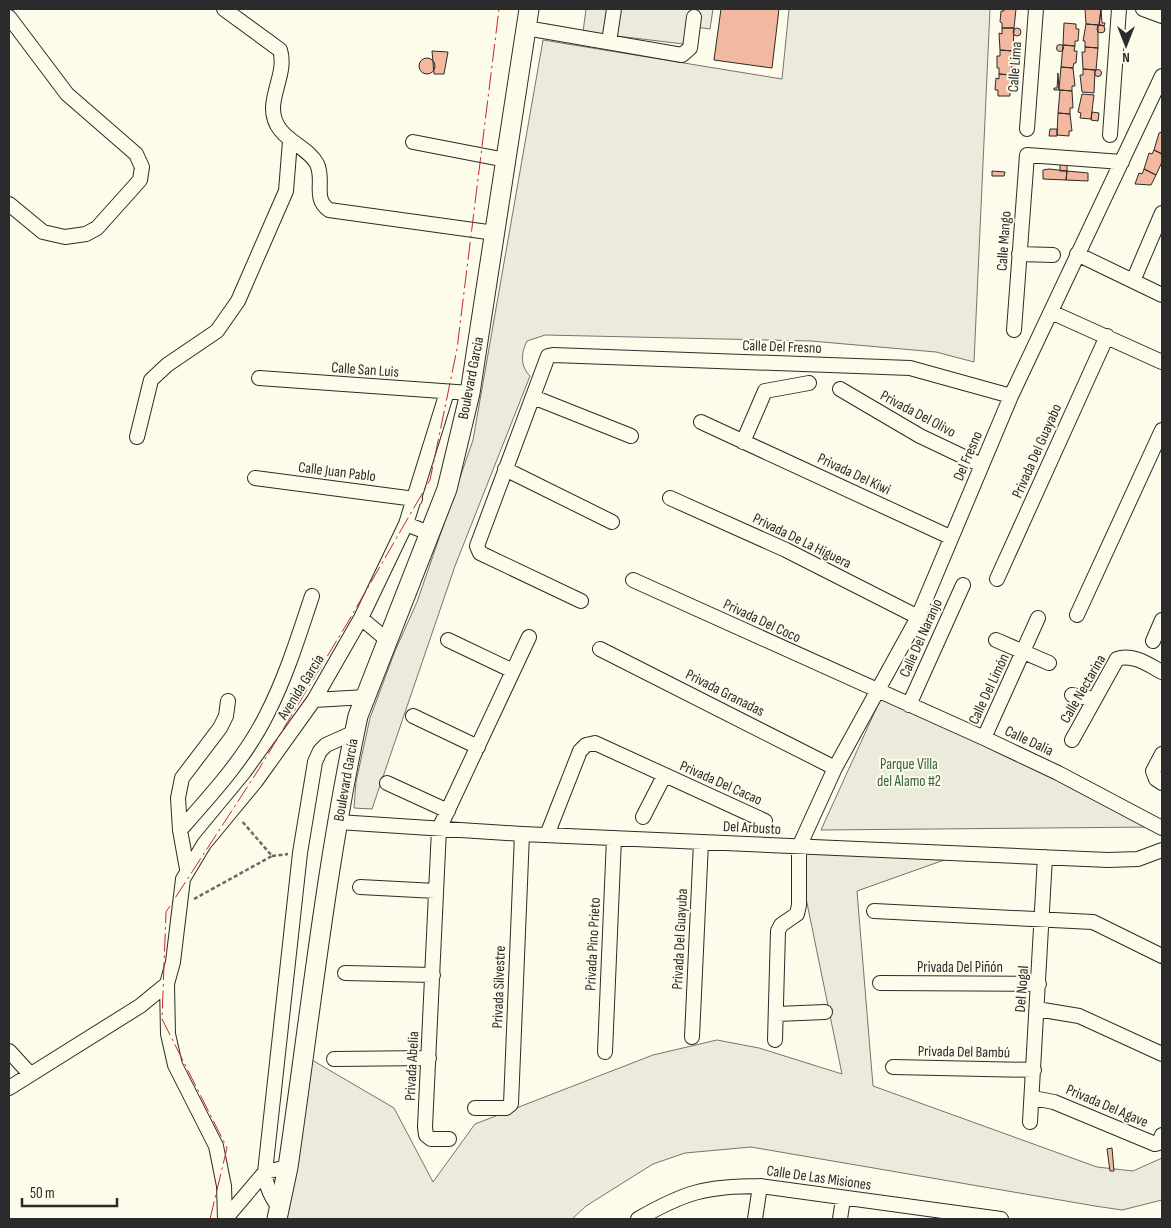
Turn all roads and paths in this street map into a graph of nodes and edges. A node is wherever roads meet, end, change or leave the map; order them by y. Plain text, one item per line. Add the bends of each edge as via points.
1 (224, 9) edge
2 (529, 9) edge
3 (614, 9) edge
4 (1036, 9) edge
5 (1119, 9) edge
6 (1143, 9) edge
7 (1162, 16) edge
8 (9, 17) edge
9 (694, 17) dead end
10 (526, 28) junction
11 (609, 42) junction
12 (1162, 76) edge
13 (1027, 129) dead end
14 (1110, 135) dead end
15 (290, 141) junction
16 (413, 142) dead end
17 (506, 160) junction
18 (1122, 162) junction
19 (9, 204) edge
20 (1162, 213) edge
21 (496, 233) junction
22 (1019, 254) junction
23 (1077, 254) junction
24 (1052, 255) dead end
25 (1133, 281) junction
26 (1162, 296) edge
27 (1051, 312) junction
28 (1014, 330) dead end
29 (1108, 336) junction
30 (1162, 362) edge
31 (259, 378) dead end
32 (809, 383) dead end
33 (840, 389) dead end
34 (447, 392) junction
35 (470, 393) junction
36 (1012, 396) junction
37 (533, 397) junction
38 (701, 422) dead end
39 (1162, 430) edge
40 (631, 436) dead end
41 (137, 437) dead end
42 (743, 442) junction
43 (982, 465) junction
44 (505, 470) junction
45 (255, 478) dead end
46 (670, 498) dead end
47 (415, 499) junction
48 (612, 522) dead end
49 (406, 524) junction
50 (430, 533) junction
51 (950, 537) junction
52 (997, 579) dead end
53 (633, 580) dead end
54 (963, 585) dead end
55 (312, 596) dead end
56 (581, 601) dead end
57 (1077, 615) dead end
58 (918, 617) junction
59 (360, 618) junction
60 (1038, 618) dead end
61 (1162, 620) edge
62 (529, 637) dead end
63 (387, 640) junction
64 (448, 640) dead end
65 (996, 640) dead end
66 (1152, 641) dead end
67 (600, 649) dead end
68 (1024, 653) junction
69 (1049, 663) dead end
70 (513, 671) junction
71 (1162, 672) edge
72 (878, 692) junction
73 (1072, 695) dead end
74 (366, 697) junction
75 (1094, 699) junction
76 (314, 700) junction
77 (228, 701) dead end
78 (909, 705) junction
79 (413, 716) dead end
80 (355, 732) junction
81 (984, 738) junction
82 (1072, 740) dead end
83 (478, 747) junction
84 (1162, 754) edge
85 (835, 768) junction
86 (664, 776) junction
87 (387, 783) dead end
88 (1162, 783) edge
89 (232, 809) junction
90 (448, 811) junction
91 (643, 817) dead end
92 (765, 820) dead end
93 (338, 822) junction
94 (1162, 828) edge
95 (180, 830) junction
96 (440, 830) junction
97 (522, 834) junction
98 (547, 834) junction
99 (614, 838) junction
100 (701, 842) junction
101 (799, 847) junction
102 (1162, 850) edge
103 (1045, 857) junction
104 (187, 869) junction
105 (360, 887) dead end
106 (436, 891) junction
107 (179, 906) junction
108 (874, 911) dead end
109 (1043, 918) junction
110 (1162, 956) edge
111 (345, 973) dead end
112 (433, 975) junction
113 (880, 983) dead end
114 (166, 984) junction
115 (1039, 984) junction
116 (1037, 1009) junction
117 (825, 1012) dead end
118 (776, 1014) junction
119 (692, 1037) dead end
120 (776, 1040) dead end
121 (9, 1051) edge
122 (605, 1052) dead end
123 (1162, 1054) edge
124 (428, 1058) junction
125 (334, 1059) dead end
126 (893, 1067) dead end
127 (1034, 1070) junction
128 (30, 1074) junction
129 (9, 1088) edge
130 (1033, 1098) junction
131 (475, 1108) dead end
132 (1030, 1122) dead end
133 (1162, 1135) edge
134 (449, 1140) dead end
135 (288, 1167) junction
136 (265, 1172) junction
137 (760, 1186) junction
138 (843, 1198) junction
139 (279, 1214) edge
140 (926, 1214) edge
141 (225, 1218) edge
142 (638, 1219) edge
143 (755, 1219) edge
144 (840, 1219) edge
145 (1001, 1219) edge

1 - 15 street via 280,50 283,59 273,108 275,119
2 - 10 main road, Boulevard Garcia
3 - 11 street
4 - 13 street, Calle Lima
5 - 14 street
6 - 7 street
8 - 19 street via 67,94 136,154 142,167 140,180 97,228 86,234 65,237 43,232
9 - 11 street via 690,48 685,54
10 - 11 street
10 - 17 main road, Boulevard Garcia
12 - 18 street, Del Fresno
15 - 21 street via 316,163 320,199 322,205 330,210
15 - 41 street via 286,191 238,301 217,331 167,365 152,380
16 - 17 street
17 - 21 main road, Boulevard Garcia
18 - 22 street, Calle Mango via 1027,156
18 - 23 street, Del Fresno
20 - 25 street
21 - 35 main road, Boulevard Garcia
22 - 24 street
22 - 28 street, Calle Mango
23 - 25 street
23 - 27 street, Del Fresno
25 - 26 street
27 - 29 street
27 - 36 street, Del Fresno
29 - 30 street
29 - 52 street, Privada Del Guayabo
31 - 34 street, Calle San Luis
32 - 42 street via 765,391
33 - 43 street, Privada Del Olivo via 920,436
34 - 35 street, Calle San Luis
34 - 47 street, Avenida García
35 - 50 main road, Boulevard Garcia via 447,489
36 - 37 street, Calle Del Fresno via 910,368 553,355 548,356
36 - 43 street, Del Fresno
37 - 40 street
37 - 44 street
38 - 42 street, Privada Del Kiwi
39 - 57 street
42 - 51 street, Privada Del Kiwi
43 - 51 street, Del Fresno
44 - 48 street
44 - 56 street via 478,550
45 - 47 street, Calle Juan Pablo
46 - 58 street, Privada De La Higuera via 786,550
47 - 49 street, Avenida García
49 - 50 street
49 - 59 street, Avenida García
50 - 63 main road, Boulevard Garcia
51 - 58 street, Del Fresno
53 - 72 street, Privada Del Coco
54 - 78 street, Calle Del Naranjo
55 - 95 street via 268,713 249,745
58 - 72 street, Del Fresno
59 - 63 street
59 - 76 street, Avenida García
60 - 68 street, Calle Del Limón
61 - 66 street
62 - 70 street, Privada Abelia
63 - 74 main road, Boulevard Garcia
64 - 70 street
65 - 68 street, Calle Del Limón
67 - 85 street, Privada Granadas
68 - 69 street, Calle Del Limón
68 - 81 street, Calle Del Limón
70 - 83 street, Privada Abelia
71 - 75 street, Calle Nectarina via 1124,656 1117,659
72 - 78 street, Calle Dalia
72 - 85 street, Del Fresno
73 - 75 street
74 - 76 street
74 - 80 main road, Boulevard Garcia
75 - 82 street, Calle Nectarina
76 - 89 street, Avenida García
77 - 95 street via 220,728 182,778 178,798
78 - 81 street, Calle Dalia
79 - 83 street
80 - 93 main road, Boulevard García
80 - 136 street, Boulevard García via 326,745 315,762 300,853
81 - 94 street, Calle Dalia
83 - 90 street, Privada Abelia
84 - 88 street via 1153,771
85 - 101 street, Del Fresno
86 - 91 street, Privada Del Cacao
86 - 92 street, Privada Del Cacao
86 - 98 street, Privada Del Cacao via 596,743 586,745 580,751
87 - 90 street
89 - 104 street, Avenida García
89 - 107 path via 272,856
90 - 96 street, Privada Abelia
93 - 96 street, Del Arbusto
93 - 135 main road, Boulevard García
95 - 104 street
96 - 97 street, Del Arbusto
96 - 106 street, Privada Abelia
97 - 98 street, Del Arbusto
97 - 131 street, Privada Silvestre via 511,1104 506,1108
98 - 99 street, Del Arbusto
99 - 100 street, Del Arbusto
99 - 122 street, Privada Pino Prieto
100 - 101 street, Del Arbusto
100 - 119 street, Privada Del Guayuba
101 - 103 street, Del Arbusto
101 - 118 street via 797,914 778,931
102 - 103 street, Del Arbusto via 1138,860
103 - 109 street, Del Nogal
104 - 107 street, Avenida García
105 - 106 street
106 - 112 street, Privada Abelia
107 - 114 street, Avenida García via 173,962
108 - 109 street
109 - 110 street via 1093,922
109 - 115 street, Del Nogal
111 - 112 street
112 - 124 street, Privada Abelia
113 - 115 street, Privada Del Piñón
114 - 128 street via 140,1006
114 - 141 street via 168,1034 175,1064 216,1146 224,1186
115 - 116 street, Del Nogal
116 - 123 street via 1079,1016
116 - 127 street, Del Nogal
117 - 118 street
118 - 120 street
121 - 128 street
124 - 125 street
124 - 134 street, Privada Abelia via 426,1136
126 - 127 street, Privada Del Bambú
127 - 130 street, Del Nogal
128 - 129 street
130 - 132 street, Del Nogal
130 - 133 street, Privada Del Agave via 1054,1102 1155,1144 1159,1143
135 - 136 street
135 - 139 main road, Boulevard García
136 - 139 street, Boulevard García via 266,1183
136 - 141 street
137 - 138 street, Calle De Las Misiones
137 - 142 street, Calle De Las Misiones via 725,1186 693,1191
137 - 143 street
138 - 140 street, Calle De Las Misiones
138 - 144 street
140 - 145 street, Calle De Las Misiones

